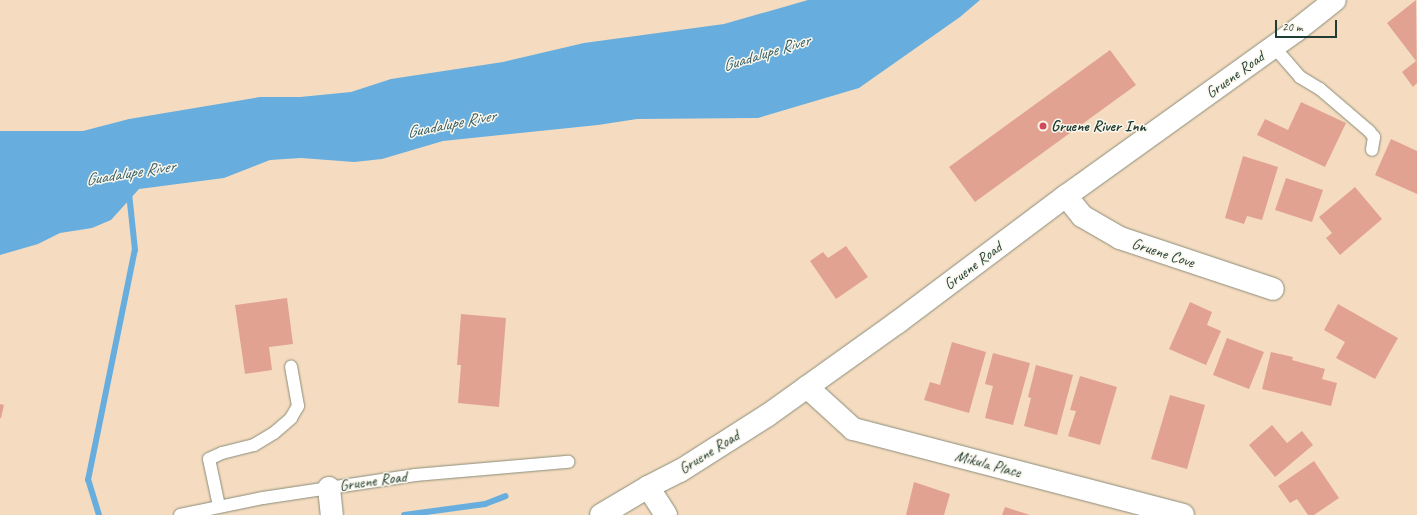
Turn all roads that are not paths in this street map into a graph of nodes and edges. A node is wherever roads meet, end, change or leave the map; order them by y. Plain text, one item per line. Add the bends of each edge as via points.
1 (1335, 0) edge
2 (1274, 47) junction
3 (1372, 150) dead end
4 (1066, 196) junction
5 (1273, 289) dead end
6 (291, 367) dead end
7 (808, 387) junction
8 (568, 462) dead end
9 (648, 487) junction
10 (329, 488) junction
11 (219, 506) junction
12 (180, 515) edge
13 (332, 515) edge
14 (601, 515) edge
15 (666, 515) edge
16 (1183, 515) edge

1 - 2 street, Gruene Road
2 - 3 lane via 1300,77 1320,89 1369,131 1374,137
2 - 4 street, Gruene Road
4 - 5 street, Gruene Cove via 1082,216 1120,238
4 - 7 street, Gruene Road
6 - 11 lane via 298,406 290,418 274,433 254,445 209,459
7 - 9 street, Gruene Road via 703,457
7 - 16 street, Mikula Place via 853,429
8 - 10 lane, Gruene Road via 415,475
9 - 14 street, Gruene Road
9 - 15 street
10 - 11 lane, Gruene Road
10 - 13 street
11 - 12 lane, Gruene Road

